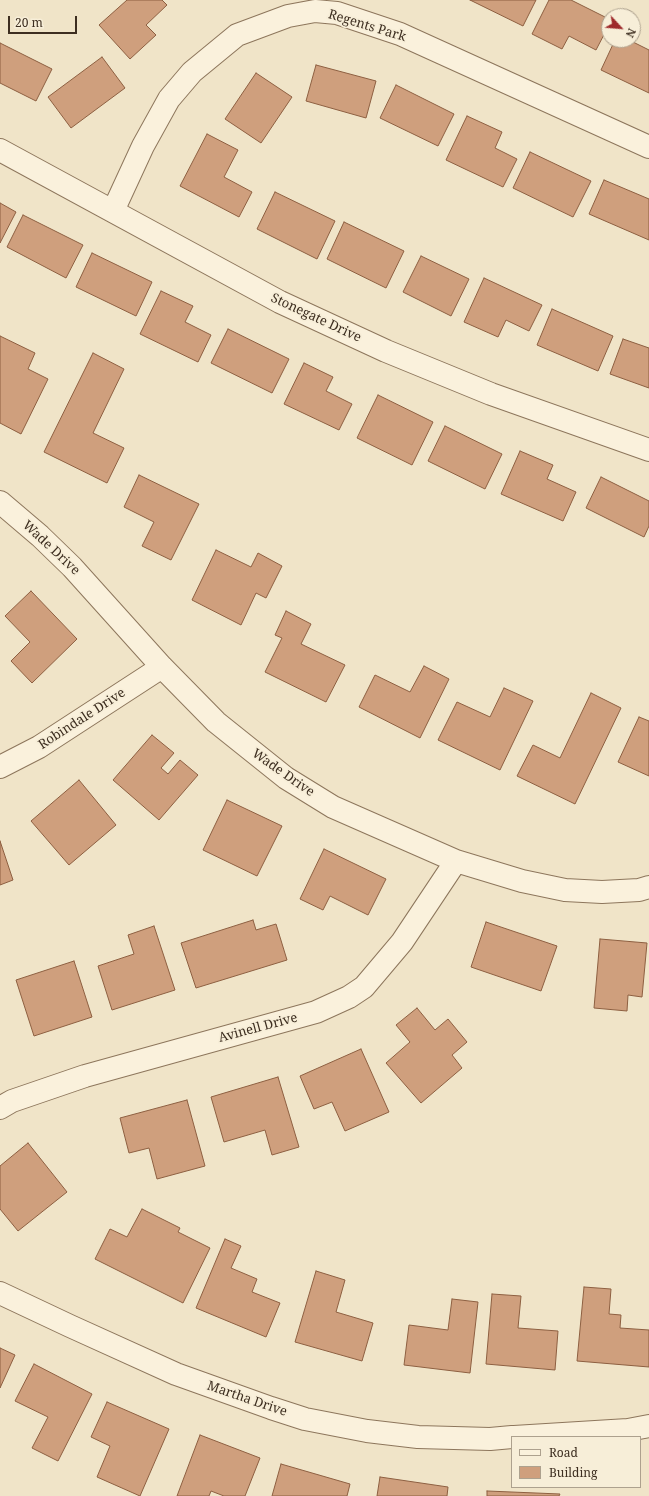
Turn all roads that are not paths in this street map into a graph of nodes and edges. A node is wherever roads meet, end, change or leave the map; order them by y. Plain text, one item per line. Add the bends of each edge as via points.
1 (649, 147) edge
2 (0, 150) edge
3 (112, 211) junction
4 (649, 450) edge
5 (0, 502) edge
6 (162, 667) junction
7 (0, 767) edge
8 (456, 861) junction
9 (649, 887) edge
10 (0, 1108) edge
11 (0, 1293) edge
12 (649, 1426) edge
13 (529, 1436) edge
14 (511, 1437) edge

1 - 3 street, Regents Park via 400,34 336,13 315,11 288,16 237,35 192,72 169,100 143,146
2 - 3 street, Stonegate Drive
3 - 4 street, Stonegate Drive via 280,302 386,351 491,394
5 - 6 street, Wade Drive via 72,567
6 - 7 street, Robindale Drive via 39,747
6 - 8 street, Wade Drive via 216,722 286,778 332,807
8 - 9 street, Wade Drive via 522,881 565,890 602,892
8 - 10 street, Avinell Drive via 402,942 364,987 349,997 316,1012 85,1076 12,1101
11 - 14 street, Martha Drive via 176,1374 305,1419 367,1432 418,1437
12 - 13 street, Martha Drive via 628,1430

